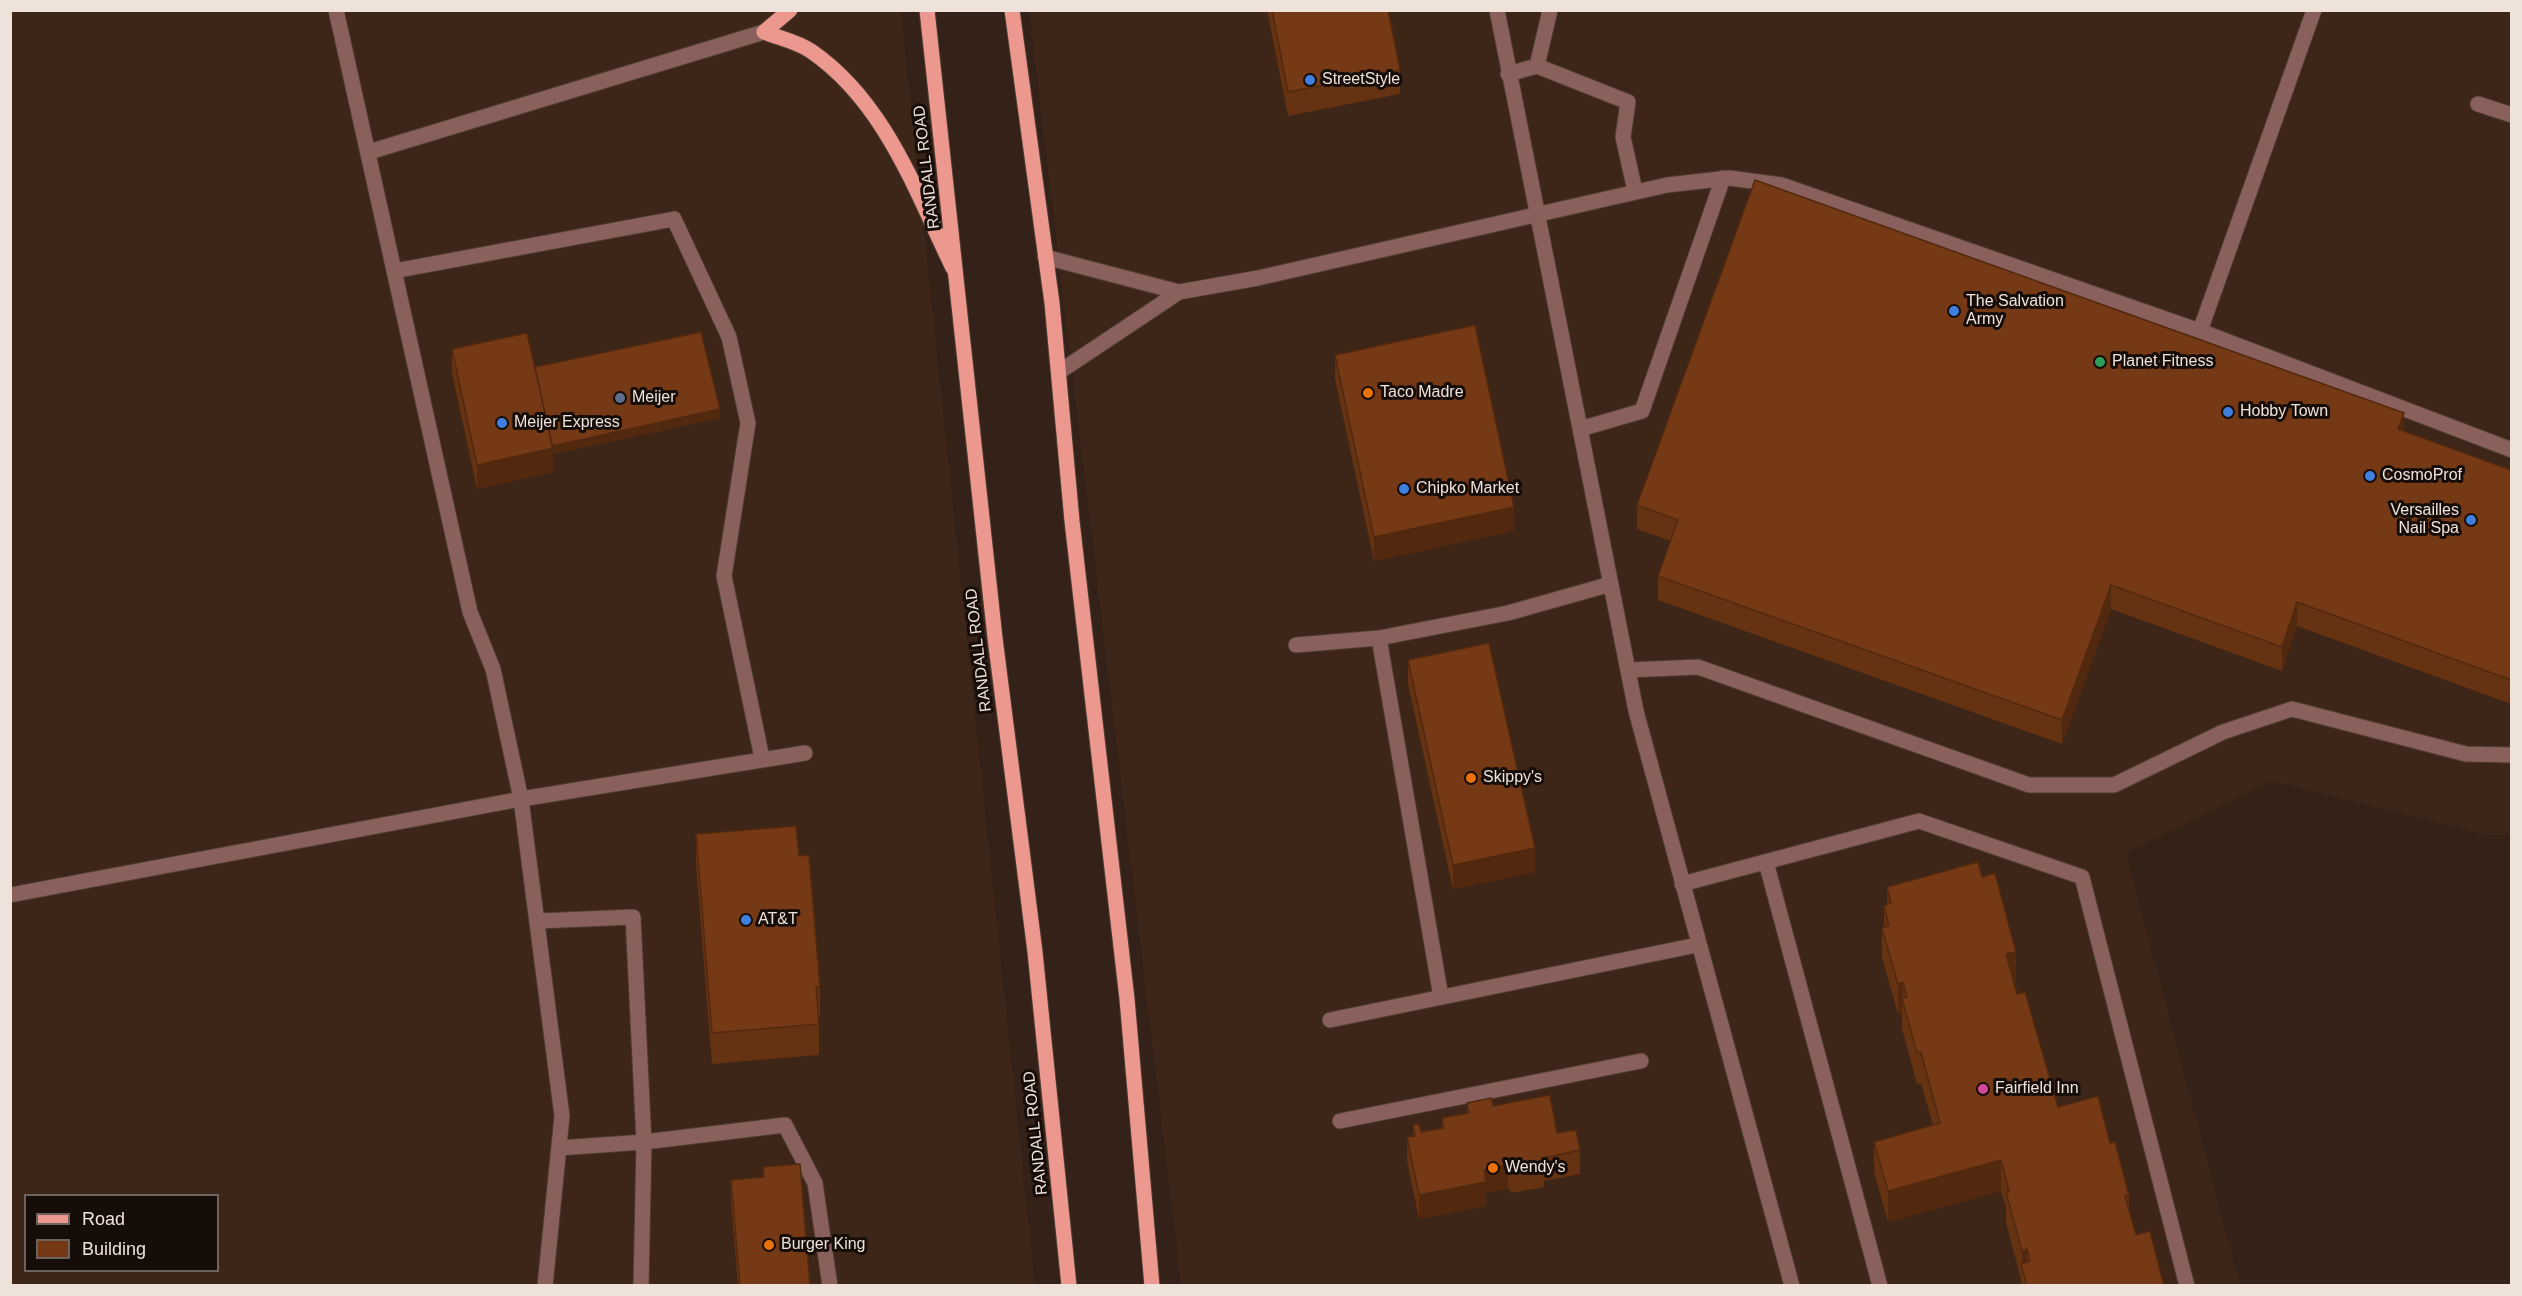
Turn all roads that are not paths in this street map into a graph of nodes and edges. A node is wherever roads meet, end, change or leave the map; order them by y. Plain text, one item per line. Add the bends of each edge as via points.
1 (336, 10) edge
2 (790, 10) edge
3 (927, 10) edge
4 (1012, 10) edge
5 (1497, 10) edge
6 (1550, 10) edge
7 (2314, 10) edge
8 (764, 32) junction
9 (1537, 66) junction
10 (1508, 74) junction
11 (2478, 104) dead end
12 (2511, 115) edge
13 (369, 152) junction
14 (1723, 178) junction
15 (1635, 191) junction
16 (1538, 214) junction
17 (1045, 257) junction
18 (394, 271) junction
19 (958, 278) junction
20 (1179, 292) junction
21 (2200, 332) junction
22 (1059, 372) junction
23 (1580, 429) junction
24 (2511, 450) edge
25 (1611, 584) junction
26 (1379, 638) junction
27 (1296, 645) dead end
28 (1628, 670) junction
29 (806, 753) dead end
30 (2511, 755) edge
31 (762, 758) junction
32 (521, 799) junction
33 (1766, 862) junction
34 (1682, 884) junction
35 (10, 895) edge
36 (538, 921) junction
37 (1697, 945) junction
38 (1441, 997) junction
39 (1330, 1020) dead end
40 (1641, 1061) dead end
41 (1340, 1121) dead end
42 (644, 1142) junction
43 (559, 1148) junction
44 (545, 1286) edge
45 (641, 1286) edge
46 (830, 1286) edge
47 (1069, 1286) edge
48 (1152, 1286) edge
49 (1792, 1286) edge
50 (1880, 1286) edge
51 (2187, 1286) edge

1 - 13 lane
2 - 8 main road
3 - 19 main road, RANDALL ROAD
4 - 17 main road
5 - 10 lane
6 - 9 lane
7 - 21 lane
8 - 13 lane
8 - 19 main road via 810,49 850,82 886,130
9 - 10 lane
9 - 15 lane via 1628,102 1623,137
10 - 16 lane
11 - 12 lane
13 - 18 lane
14 - 15 lane
14 - 21 lane via 1782,185
14 - 23 lane via 1642,411
15 - 16 lane
16 - 20 lane via 1258,278
16 - 23 lane
17 - 20 lane
17 - 22 main road
18 - 31 lane via 674,219 729,337 748,423 724,576
18 - 32 lane via 470,612 493,669
19 - 47 main road, RANDALL ROAD
20 - 22 lane
21 - 24 lane
22 - 48 main road via 1072,521 1127,999
23 - 25 lane
25 - 26 lane via 1508,613
25 - 28 lane
26 - 27 lane
26 - 38 lane
28 - 30 lane via 1698,667 2028,785 2114,785 2223,732 2292,709 2466,754
28 - 34 lane
29 - 31 lane
31 - 32 lane
32 - 35 lane
32 - 36 lane
33 - 34 lane
33 - 50 lane
33 - 51 lane via 1919,821 2082,877
34 - 37 lane
36 - 42 lane via 633,916
36 - 43 lane via 562,1116
37 - 38 lane
37 - 49 lane
38 - 39 lane
40 - 41 lane
42 - 43 lane
42 - 45 lane
42 - 46 lane via 785,1125 815,1183
43 - 44 lane

